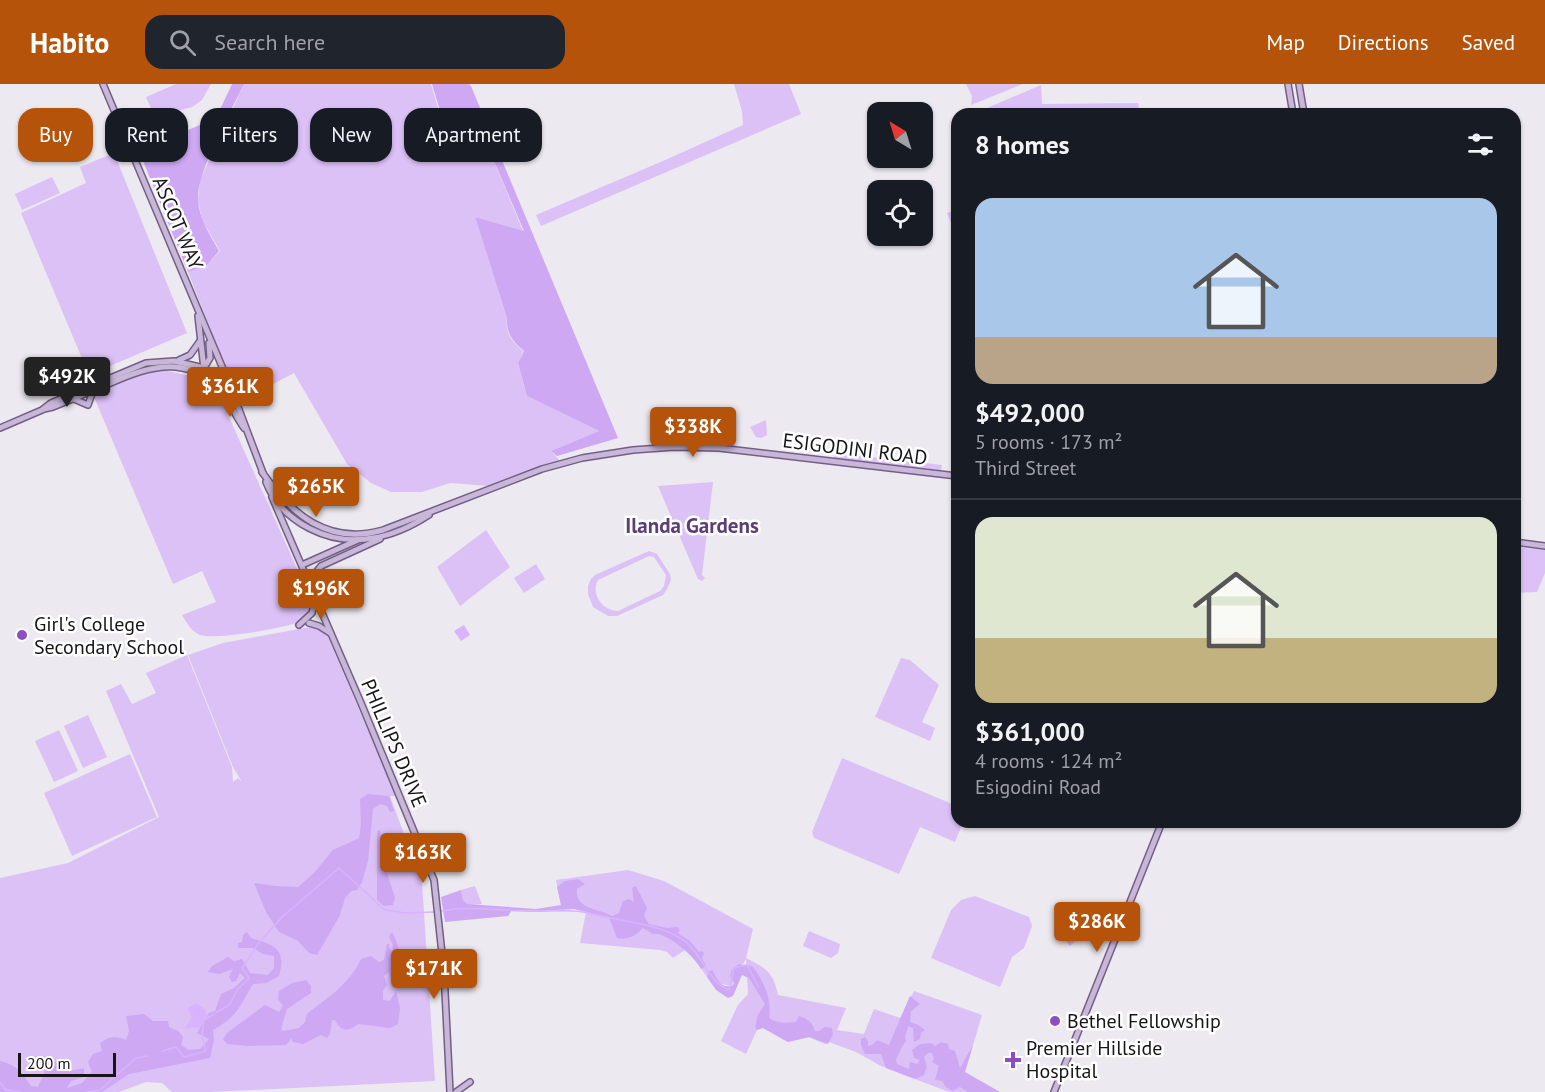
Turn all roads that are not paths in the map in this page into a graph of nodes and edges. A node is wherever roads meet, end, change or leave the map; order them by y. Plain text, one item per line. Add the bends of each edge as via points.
1 (103, 84) edge
2 (1288, 84) edge
3 (1299, 84) edge
4 (1292, 108) edge
5 (1303, 108) edge
6 (197, 308) junction
7 (208, 335) junction
8 (201, 338) junction
9 (173, 364) junction
10 (204, 368) junction
11 (94, 387) junction
12 (224, 393) junction
13 (72, 397) junction
14 (235, 399) junction
15 (0, 428) edge
16 (245, 431) junction
17 (262, 472) junction
18 (951, 475) edge
19 (272, 497) junction
20 (435, 511) junction
21 (409, 527) junction
22 (375, 533) junction
23 (361, 539) junction
24 (1521, 543) edge
25 (1545, 546) edge
26 (302, 565) junction
27 (311, 588) junction
28 (315, 598) junction
29 (309, 623) dead end
30 (299, 625) dead end
31 (331, 634) junction
32 (1160, 828) edge
33 (470, 1082) dead end
34 (450, 1092) edge
35 (456, 1092) edge
36 (1054, 1092) edge

1 - 6 main road, ASCOT WAY
2 - 4 main road
3 - 5 main road
6 - 7 main road
6 - 8 main road
7 - 10 main road via 210,358
7 - 14 main road
8 - 9 main road via 190,355
8 - 10 main road
9 - 10 main road, ESIGODINI ROAD
9 - 11 main road, ESIGODINI ROAD via 146,363
9 - 12 main road, ESIGODINI ROAD via 202,376
10 - 12 main road
10 - 14 main road, ESIGODINI ROAD
11 - 13 main road, ESIGODINI ROAD
11 - 13 main road via 77,380
11 - 13 main road via 88,405
12 - 16 main road, ESIGODINI ROAD
13 - 15 main road
14 - 16 main road, ESIGODINI ROAD
16 - 17 main road, ESIGODINI ROAD
17 - 19 main road, ESIGODINI ROAD
17 - 22 main road, ESIGODINI ROAD via 291,508 313,523 339,532
18 - 20 main road, ESIGODINI ROAD via 740,450 666,447 556,464
19 - 23 main road, ESIGODINI ROAD via 292,517 314,530
19 - 26 main road, PHILLIPS DRIVE
20 - 21 main road, ESIGODINI ROAD
20 - 22 main road, ESIGODINI ROAD
21 - 23 main road, ESIGODINI ROAD
21 - 27 main road via 321,566 313,576
22 - 23 main road
23 - 26 main road
24 - 25 main road
26 - 27 main road, PHILLIPS DRIVE
27 - 28 main road, PHILLIPS DRIVE
28 - 30 main road via 312,613
28 - 31 main road, PHILLIPS DRIVE
29 - 31 main road
31 - 34 main road, PHILLIPS DRIVE via 434,880 444,972
32 - 36 main road
33 - 35 main road

